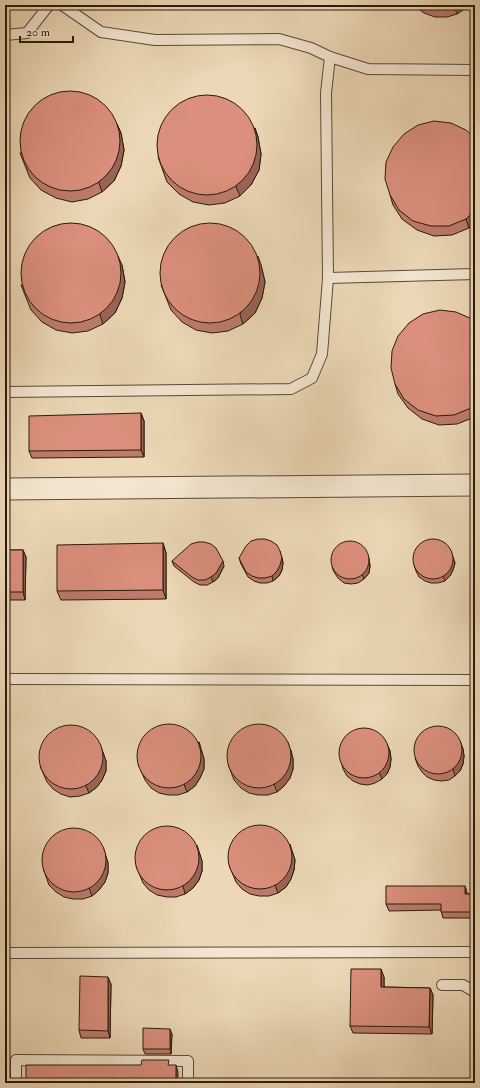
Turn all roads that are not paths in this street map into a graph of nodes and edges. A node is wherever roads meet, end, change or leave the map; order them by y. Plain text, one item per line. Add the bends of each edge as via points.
1 (49, 5) edge
2 (62, 5) edge
3 (5, 35) edge
4 (330, 57) junction
5 (475, 70) edge
6 (475, 274) edge
7 (328, 278) junction
8 (5, 392) edge
9 (475, 486) edge
10 (5, 489) edge
11 (5, 679) edge
12 (475, 680) edge
13 (475, 952) edge
14 (5, 953) edge
15 (442, 985) dead end
16 (475, 992) edge
17 (16, 1083) edge
18 (188, 1083) edge

1 - 3 lane via 27,33
2 - 4 lane via 101,32 155,40 279,39 311,48
4 - 5 lane via 368,69
4 - 7 lane via 326,93
6 - 7 lane
7 - 8 lane via 322,354 312,378 291,389
9 - 10 street
11 - 12 lane
13 - 14 lane
15 - 16 lane via 463,985
17 - 18 lane via 16,1060 188,1062

